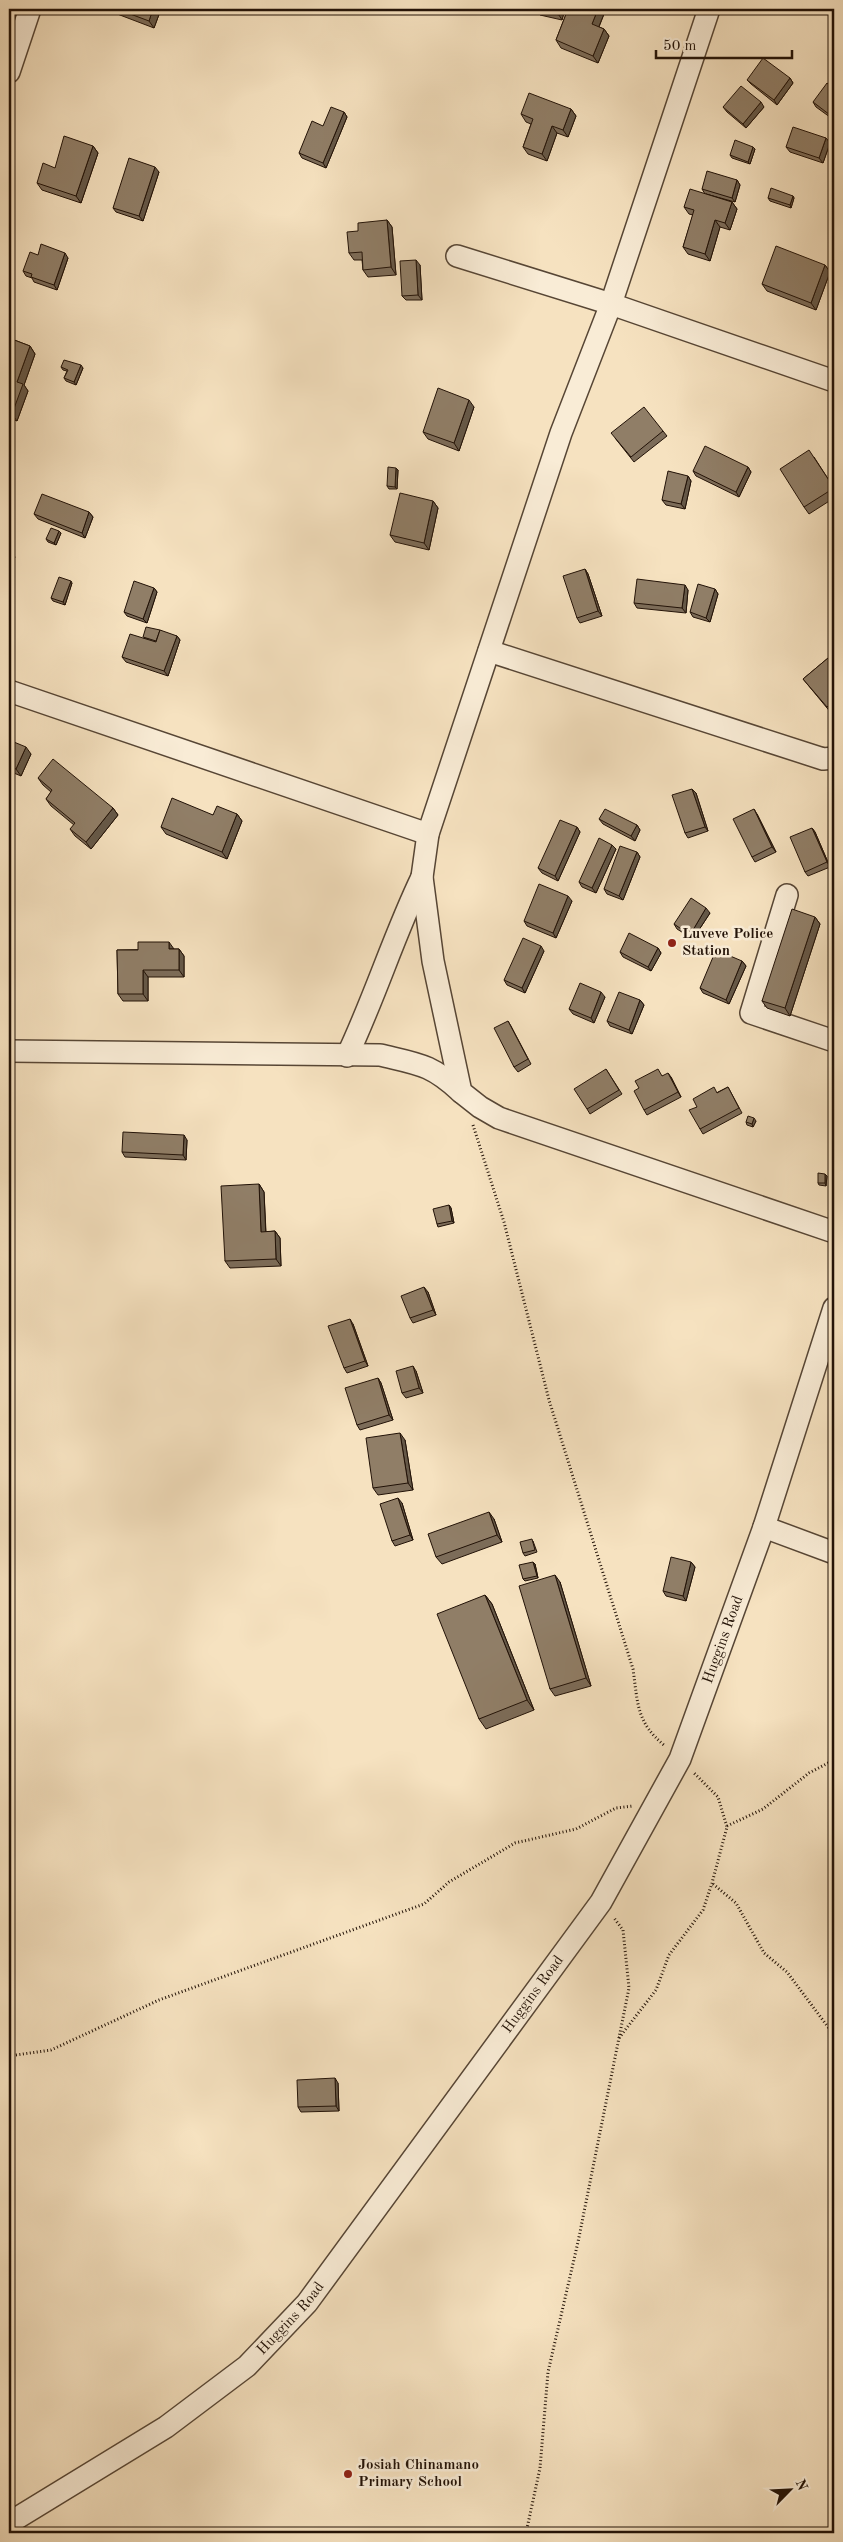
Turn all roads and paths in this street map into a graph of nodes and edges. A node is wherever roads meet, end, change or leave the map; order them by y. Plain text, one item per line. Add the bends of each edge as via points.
1 (30, 9) edge
2 (709, 9) edge
3 (9, 72) edge
4 (457, 256) dead end
5 (611, 304) junction
6 (834, 381) edge
7 (489, 651) junction
8 (9, 691) edge
9 (834, 758) edge
10 (428, 834) junction
11 (422, 877) junction
12 (787, 895) dead end
13 (834, 1041) edge
14 (9, 1051) edge
15 (346, 1056) junction
16 (461, 1092) junction
17 (834, 1232) edge
18 (834, 1308) edge
19 (764, 1527) junction
20 (834, 1553) edge
21 (680, 1759) junction
22 (834, 1760) edge
23 (656, 1803) junction
24 (727, 1827) junction
25 (712, 1883) junction
26 (601, 1902) junction
27 (834, 2035) edge
28 (619, 2038) junction
29 (9, 2056) edge
30 (9, 2523) edge
31 (526, 2533) edge

1 - 3 street
2 - 5 street
4 - 5 street
5 - 6 street
5 - 7 street via 561,433
7 - 9 street via 823,759
7 - 10 street
8 - 10 street
10 - 11 street
11 - 15 street via 370,1008
11 - 16 street via 433,961
12 - 13 street via 751,1013
14 - 15 street
15 - 16 street via 380,1055 426,1065
16 - 17 street via 499,1118
16 - 21 path via 504,1222 549,1400 633,1669 639,1712 645,1726
18 - 19 street, Huggins Road
19 - 20 street
19 - 21 street, Huggins Road
21 - 23 street, Huggins Road
21 - 24 path via 718,1796
22 - 24 path via 809,1773 762,1809
23 - 26 street, Huggins Road
23 - 29 path via 616,1808 576,1829 515,1842 449,1882 424,1904 159,2000 51,2050
24 - 25 path
25 - 27 path via 736,1903 764,1953 787,1972
25 - 28 path via 703,1910 669,1955 656,1990
26 - 28 path via 623,1930 629,1988
26 - 30 street, Huggins Road via 300,2310 247,2366 166,2427
28 - 31 path via 548,2372 540,2468

